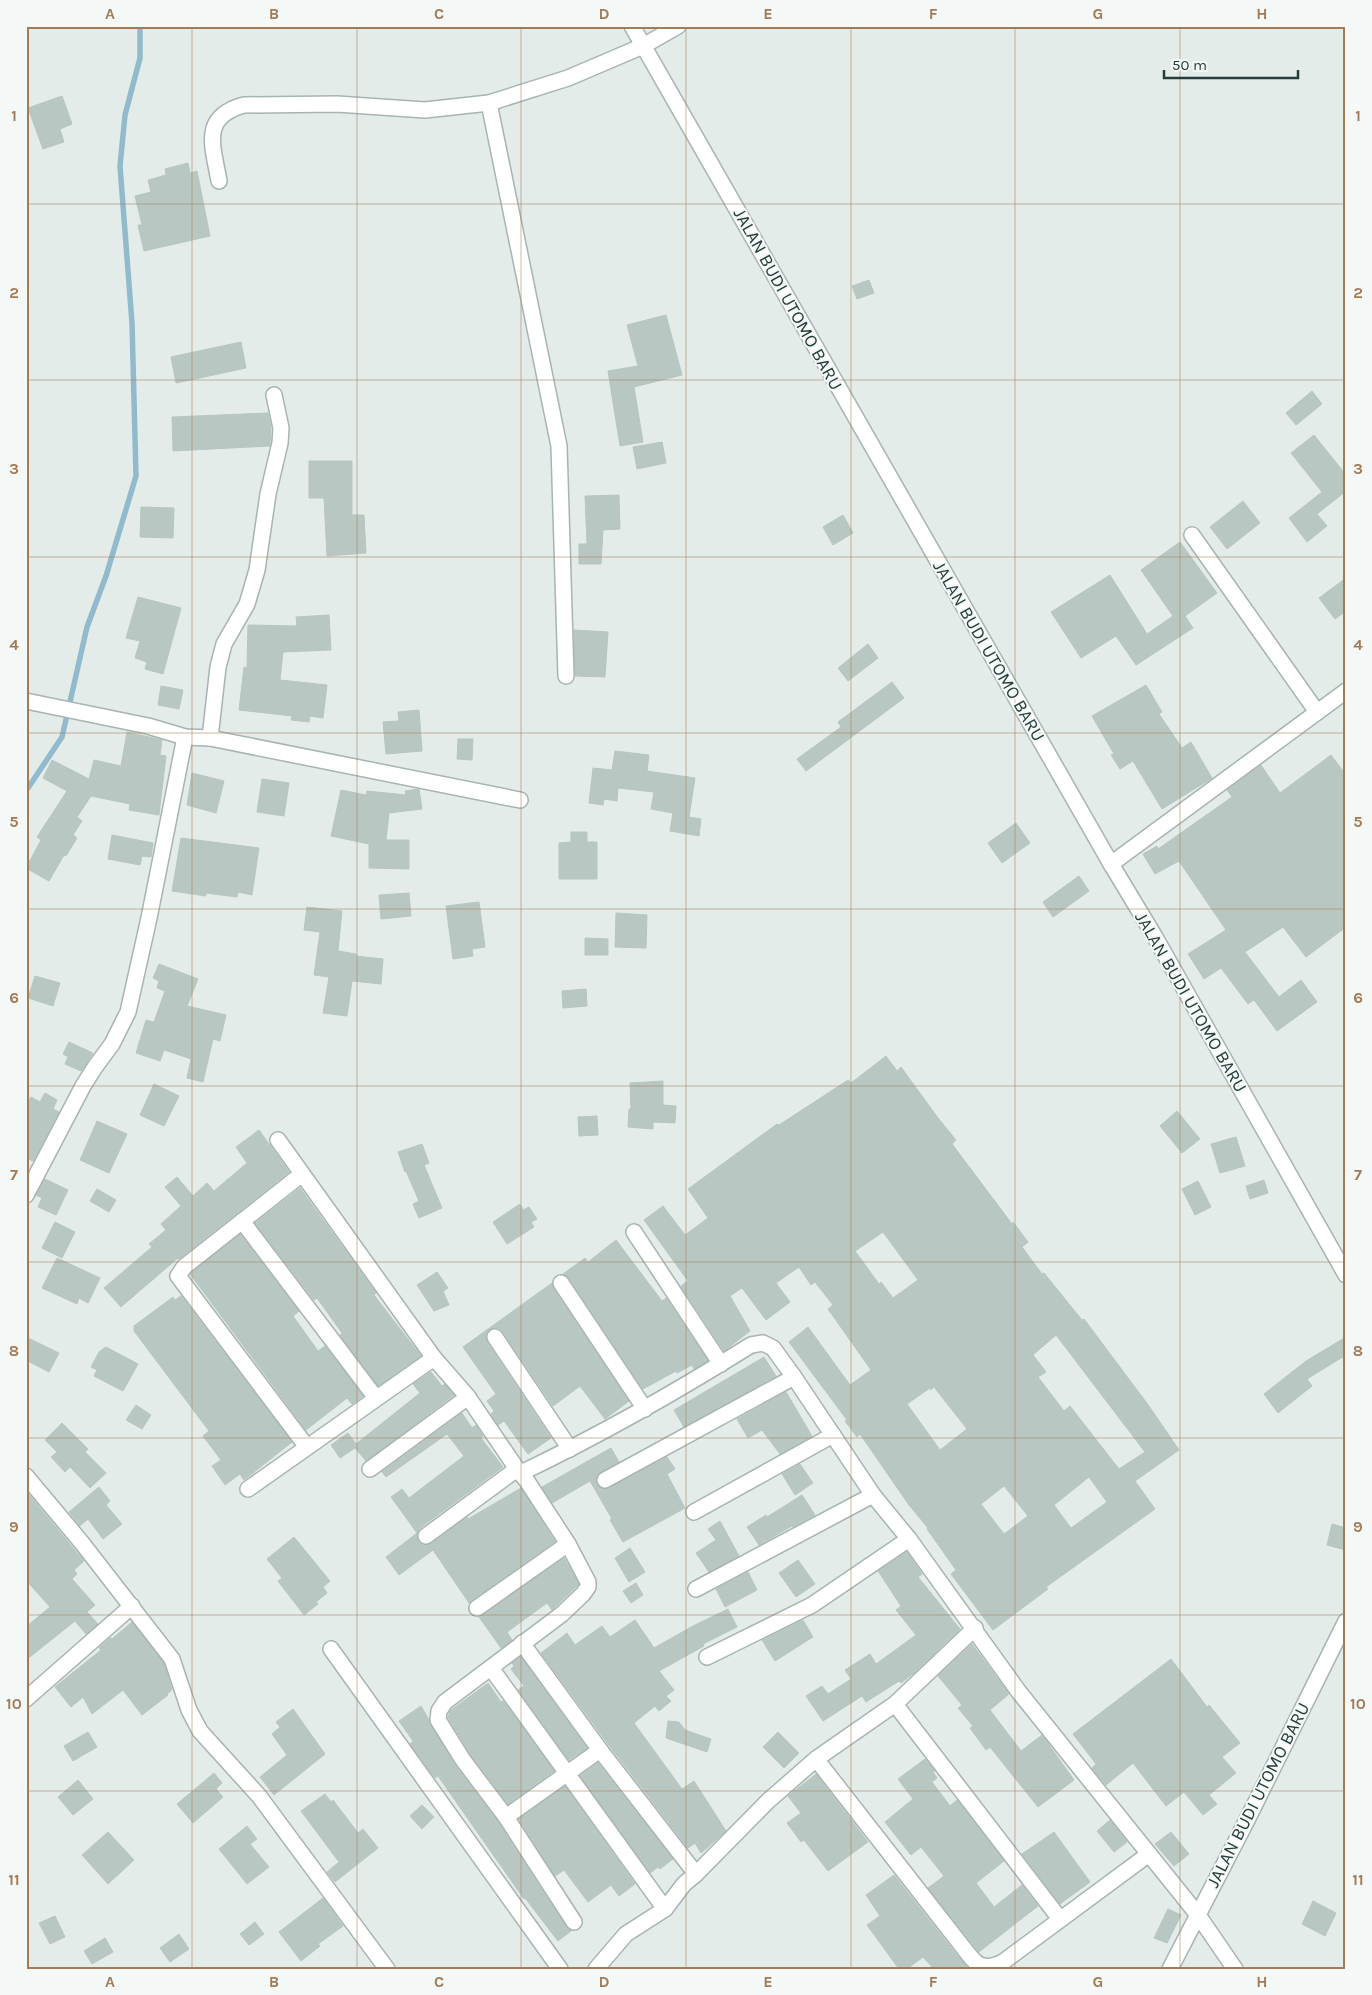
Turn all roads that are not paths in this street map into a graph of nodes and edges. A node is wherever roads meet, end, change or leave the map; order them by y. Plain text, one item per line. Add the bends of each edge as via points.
1 (632, 26) edge
2 (678, 26) edge
3 (643, 46) junction
4 (489, 104) junction
5 (219, 182) dead end
6 (274, 395) dead end
7 (1192, 535) dead end
8 (566, 676) dead end
9 (1346, 692) edge
10 (26, 701) edge
11 (1317, 712) junction
12 (185, 737) junction
13 (210, 738) junction
14 (520, 800) dead end
15 (1111, 864) junction
16 (278, 1140) dead end
17 (302, 1174) junction
18 (26, 1195) edge
19 (242, 1221) junction
20 (634, 1232) dead end
21 (1346, 1275) edge
22 (561, 1283) dead end
23 (494, 1337) dead end
24 (434, 1358) junction
25 (721, 1364) junction
26 (794, 1377) junction
27 (468, 1397) junction
28 (376, 1398) junction
29 (645, 1409) junction
30 (833, 1435) junction
31 (307, 1447) junction
32 (570, 1449) junction
33 (370, 1469) dead end
34 (519, 1471) junction
35 (26, 1476) edge
36 (606, 1480) dead end
37 (248, 1489) dead end
38 (873, 1495) junction
39 (694, 1512) dead end
40 (426, 1536) dead end
41 (909, 1539) junction
42 (568, 1544) junction
43 (696, 1589) dead end
44 (132, 1606) junction
45 (477, 1608) dead end
46 (1346, 1621) edge
47 (974, 1628) junction
48 (522, 1643) junction
49 (331, 1649) dead end
50 (707, 1657) dead end
51 (491, 1668) junction
52 (26, 1699) edge
53 (895, 1704) junction
54 (600, 1750) junction
55 (816, 1759) junction
56 (567, 1774) junction
57 (506, 1817) junction
58 (1149, 1854) junction
59 (696, 1874) junction
60 (665, 1909) junction
61 (1198, 1915) junction
62 (1060, 1919) junction
63 (574, 1922) dead end
64 (387, 1969) edge
65 (560, 1969) edge
66 (596, 1969) edge
67 (1170, 1969) edge
68 (1235, 1969) edge

1 - 3 street, JALAN BUDI UTOMO BARU
2 - 3 street
3 - 4 street via 568,78
3 - 15 street, JALAN BUDI UTOMO BARU
4 - 5 street via 425,110 337,104 244,105 230,109 221,116 212,136
4 - 8 street via 558,437
6 - 13 street via 281,428 280,443 266,502 258,570 247,604 224,644 218,667
7 - 11 street
9 - 11 street
10 - 12 street
11 - 15 street
12 - 13 street
12 - 18 street via 128,1012 112,1044 83,1086
13 - 14 street
15 - 21 street, JALAN BUDI UTOMO BARU
16 - 17 street
17 - 19 street
17 - 24 street
19 - 28 street
19 - 31 street via 184,1266 178,1276
20 - 25 street
22 - 29 street
23 - 32 street
24 - 27 street
24 - 28 street
25 - 26 street via 751,1345 763,1343 772,1348
25 - 29 street
26 - 30 street
26 - 36 street
27 - 33 street
27 - 34 street
28 - 31 street
29 - 32 street
30 - 38 street
30 - 39 street
31 - 37 street
32 - 34 street
34 - 40 street
34 - 42 street
35 - 44 street
38 - 41 street
38 - 43 street
41 - 47 street
41 - 50 street via 812,1605
42 - 45 street
42 - 48 street via 586,1576 588,1587 562,1614
44 - 52 street
44 - 64 street via 172,1659 200,1731 259,1796
46 - 61 street, JALAN BUDI UTOMO BARU
47 - 53 street
47 - 58 street via 1019,1692
48 - 51 street
48 - 54 street
49 - 65 street
51 - 56 street
51 - 57 street via 445,1702 438,1720
53 - 55 street
53 - 62 street
54 - 56 street
54 - 59 street
55 - 59 street via 762,1807
55 - 62 street via 974,1962 982,1967 1003,1962
56 - 57 street
56 - 60 street
57 - 63 street
58 - 61 street
58 - 62 street
59 - 60 street
60 - 66 street via 626,1934
61 - 67 street, JALAN BUDI UTOMO BARU
61 - 68 street

